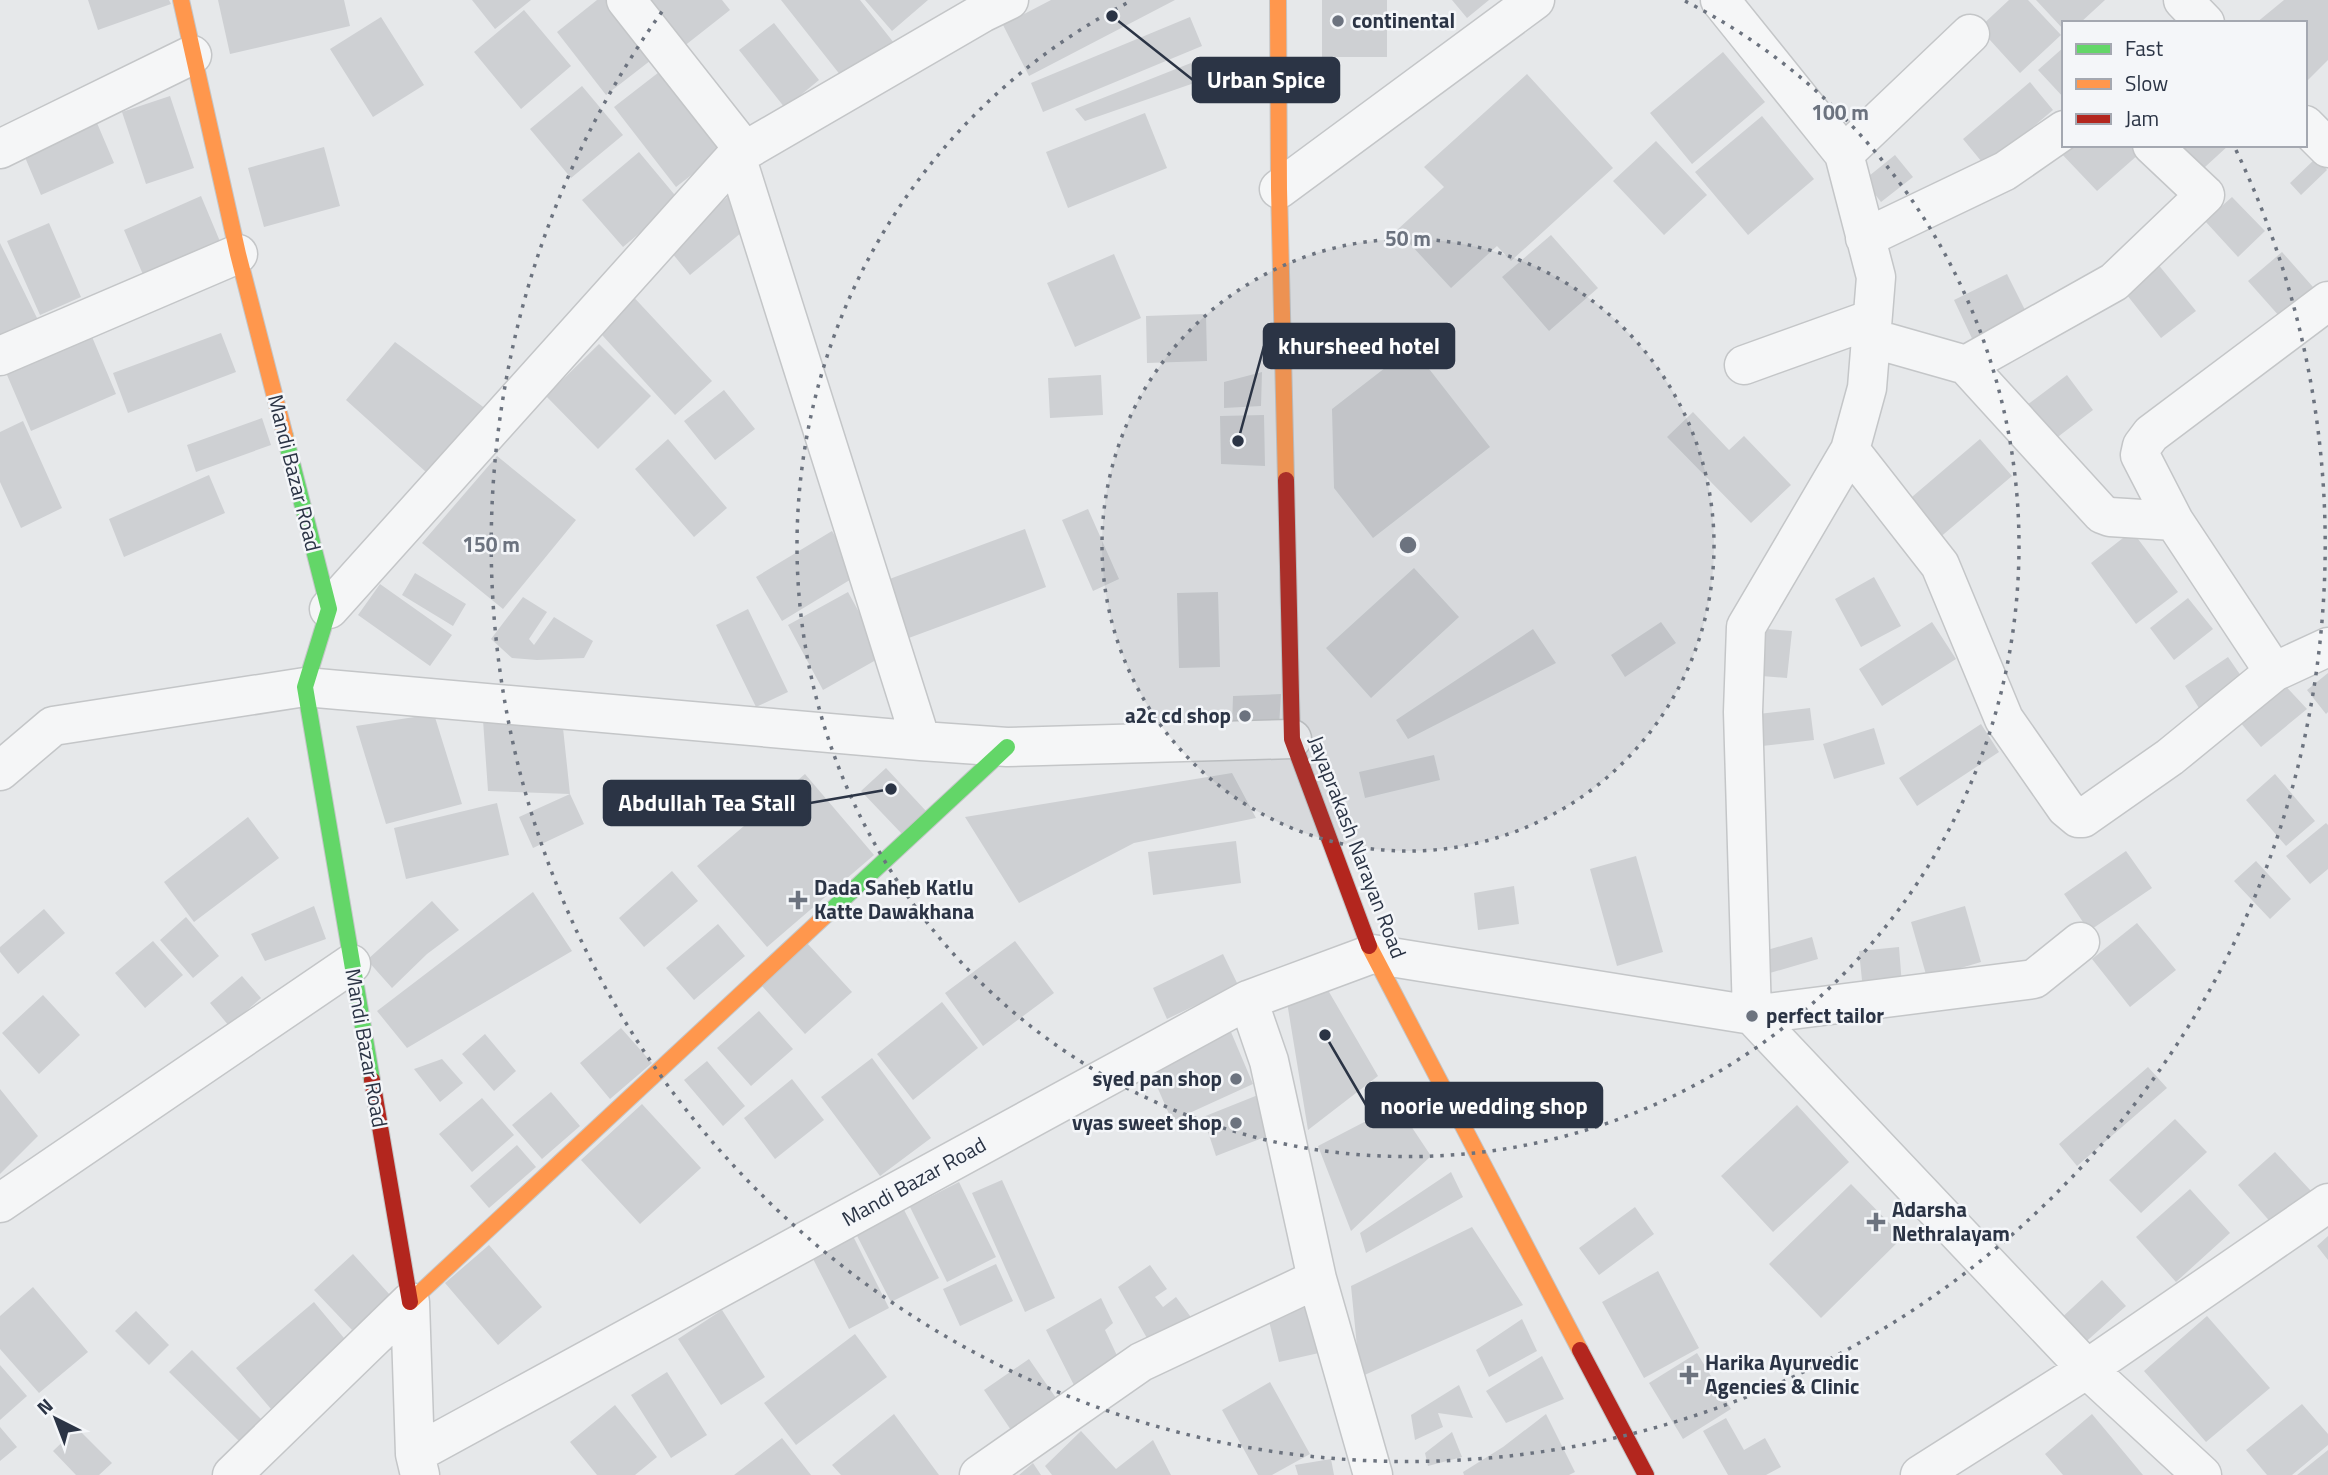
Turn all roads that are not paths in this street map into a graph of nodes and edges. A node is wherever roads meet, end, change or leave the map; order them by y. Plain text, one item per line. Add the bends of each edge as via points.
1 (181, 0) edge
2 (626, 0) edge
3 (1278, 0) edge
4 (1535, 0) edge
5 (1720, 0) edge
6 (2183, 0) edge
7 (988, 4) edge
8 (2203, 21) edge
9 (1970, 34) dead end
10 (192, 55) junction
11 (2307, 127) edge
12 (2062, 131) edge
13 (2154, 147) edge
14 (2328, 148) edge
15 (0, 149) edge
16 (741, 153) junction
17 (1844, 154) junction
18 (1279, 190) junction
19 (1865, 238) junction
20 (238, 254) junction
21 (2328, 301) edge
22 (1872, 329) junction
23 (0, 356) edge
24 (1744, 365) dead end
25 (1966, 365) junction
26 (1850, 450) junction
27 (2174, 521) junction
28 (329, 609) junction
29 (2328, 648) edge
30 (2274, 672) junction
31 (305, 687) junction
32 (1292, 739) junction
33 (921, 741) junction
34 (1007, 747) junction
35 (0, 771) edge
36 (2080, 942) dead end
37 (1372, 954) junction
38 (351, 964) junction
39 (1248, 1000) junction
40 (1752, 1015) junction
41 (0, 1203) edge
42 (2328, 1203) edge
43 (1317, 1279) junction
44 (410, 1303) junction
45 (2087, 1369) junction
46 (418, 1465) edge
47 (232, 1475) edge
48 (979, 1475) edge
49 (1373, 1475) edge
50 (1646, 1475) edge
51 (1920, 1475) edge
52 (2202, 1475) edge

1 - 10 street, Mandi Bazar Road
2 - 16 street
3 - 18 street, Jayaprakash Narayan Road
4 - 18 street
5 - 17 street
6 - 8 street
7 - 16 street
9 - 17 street
10 - 15 street
10 - 20 street, Mandi Bazar Road
11 - 14 street
12 - 19 street via 2005,171
13 - 25 street via 2205,195 2114,282
16 - 28 street
16 - 33 street
17 - 19 street
18 - 32 street, Jayaprakash Narayan Road
19 - 22 street via 1876,277
20 - 23 street
20 - 28 street, Mandi Bazar Road
21 - 27 street via 2151,433 2141,446 2140,455
22 - 24 street
22 - 25 street
22 - 26 street via 1867,388
25 - 27 street via 2102,514
26 - 30 street via 1940,565 2004,719 2066,808 2078,818 2171,757
26 - 40 street via 1746,627 1743,712
27 - 30 street
28 - 31 street, Mandi Bazar Road
29 - 30 street
31 - 33 street
31 - 35 street via 53,726
31 - 38 street, Mandi Bazar Road
32 - 34 street
32 - 37 street, Jayaprakash Narayan Road
33 - 34 street
34 - 44 street
36 - 40 street via 2034,979
37 - 39 street, Mandi Bazar Road
37 - 40 street
37 - 50 street, Jayaprakash Narayan Road
38 - 41 street
38 - 44 street, Mandi Bazar Road
39 - 43 street via 1269,1061
39 - 46 street, Mandi Bazar Road
40 - 45 street
42 - 45 street
43 - 48 street via 1141,1362
43 - 49 street
44 - 46 street
44 - 47 street
45 - 51 street
45 - 52 street

